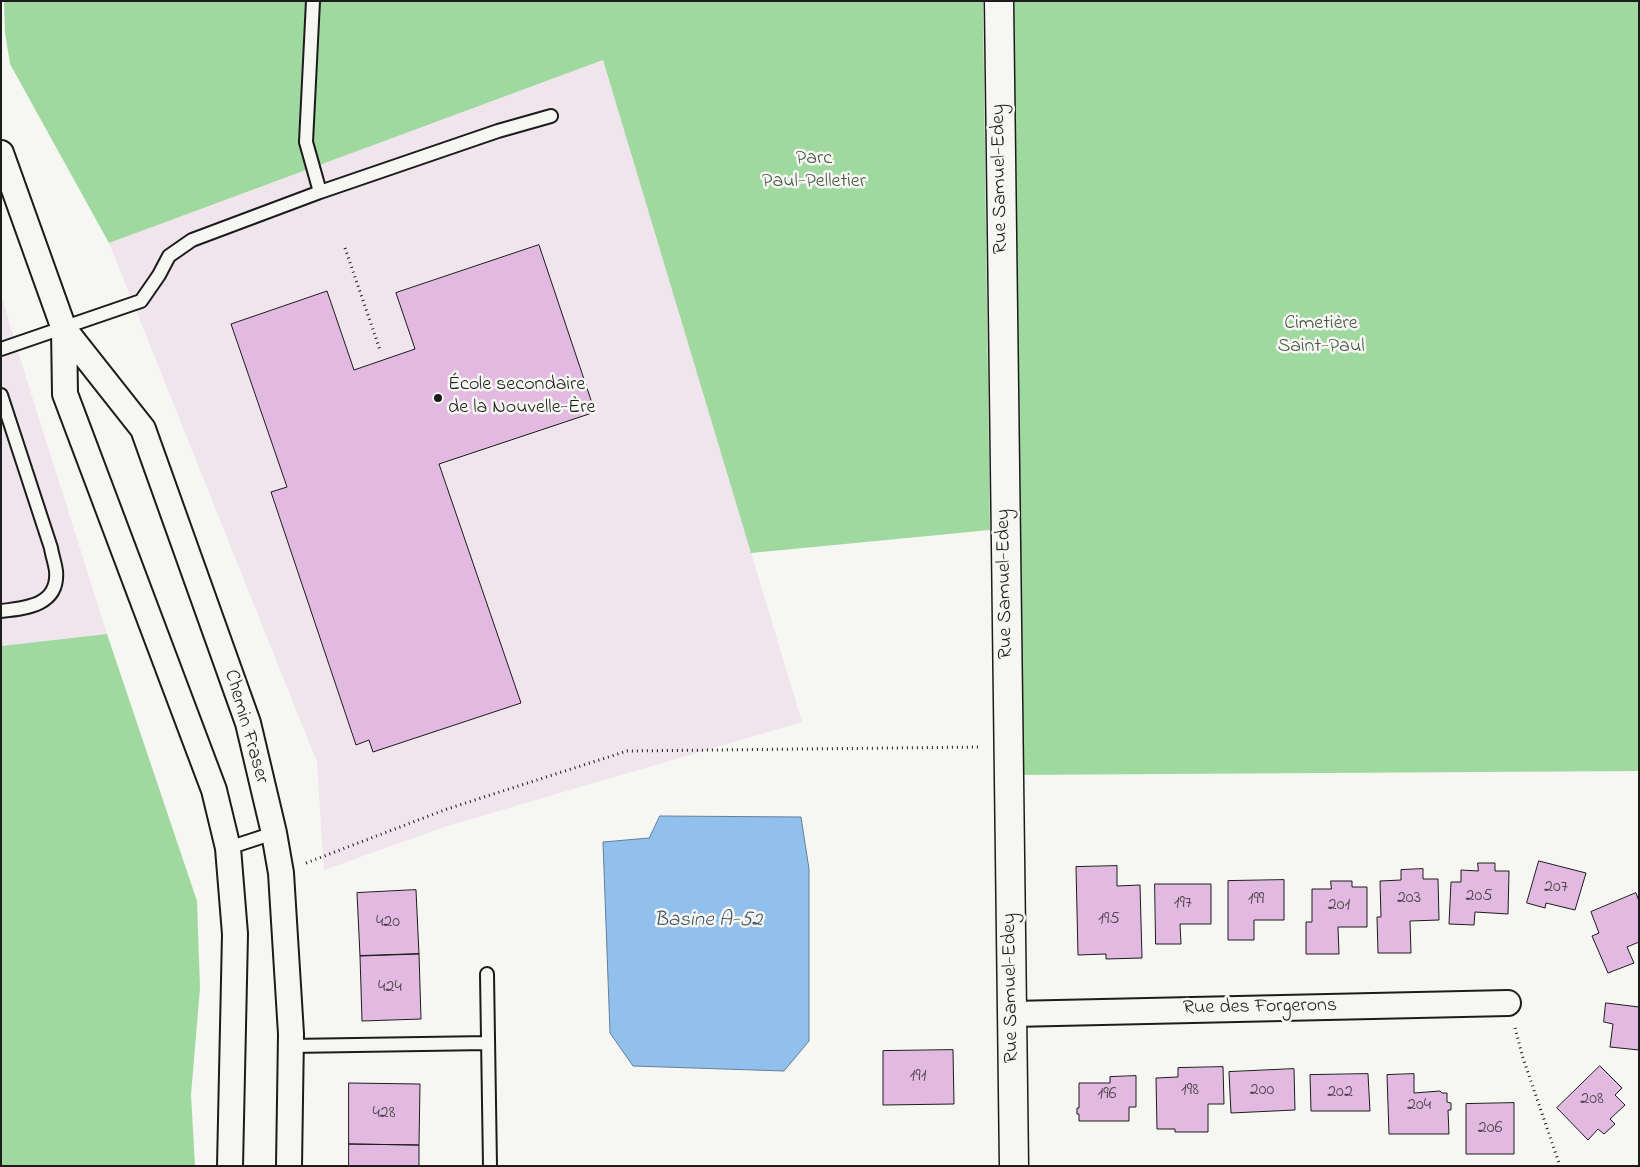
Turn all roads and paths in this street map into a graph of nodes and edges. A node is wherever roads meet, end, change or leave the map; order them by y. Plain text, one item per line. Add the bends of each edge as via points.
1 (313, 1) edge
2 (999, 1) edge
3 (551, 116) dead end
4 (1, 153) edge
5 (320, 192) junction
6 (345, 248) dead end
7 (64, 329) junction
8 (1, 349) edge
9 (380, 350) dead end
10 (1, 395) edge
11 (1, 611) edge
12 (1008, 747) junction
13 (274, 833) junction
14 (228, 848) junction
15 (281, 872) junction
16 (487, 974) dead end
17 (1508, 1003) joint
18 (1012, 1014) junction
19 (488, 1043) junction
20 (290, 1046) junction
21 (230, 1166) edge
22 (290, 1166) edge
23 (490, 1166) edge
24 (1014, 1166) edge
25 (1560, 1166) edge

1 - 5 lane via 306,142
2 - 12 street, Rue Samuel-Edey
3 - 5 lane
4 - 7 street, Chemin Fraser
5 - 7 lane via 192,240 169,256 141,301
6 - 9 path
7 - 8 lane
7 - 13 street, Chemin Fraser via 143,429 248,723
7 - 14 street, Chemin Fraser via 64,394 214,790
10 - 11 lane via 56,572 54,590 41,603
12 - 15 path via 627,751 447,809
12 - 18 street, Rue Samuel-Edey
13 - 14 lane
13 - 15 street, Chemin Fraser
14 - 21 street, Chemin Fraser via 235,934
15 - 20 street, Chemin Fraser
16 - 19 lane
17 - 18 street, Rue des Forgerons
17 - 25 path
18 - 24 street, Rue Samuel-Edey
19 - 20 lane
19 - 23 lane
20 - 22 street, Chemin Fraser

